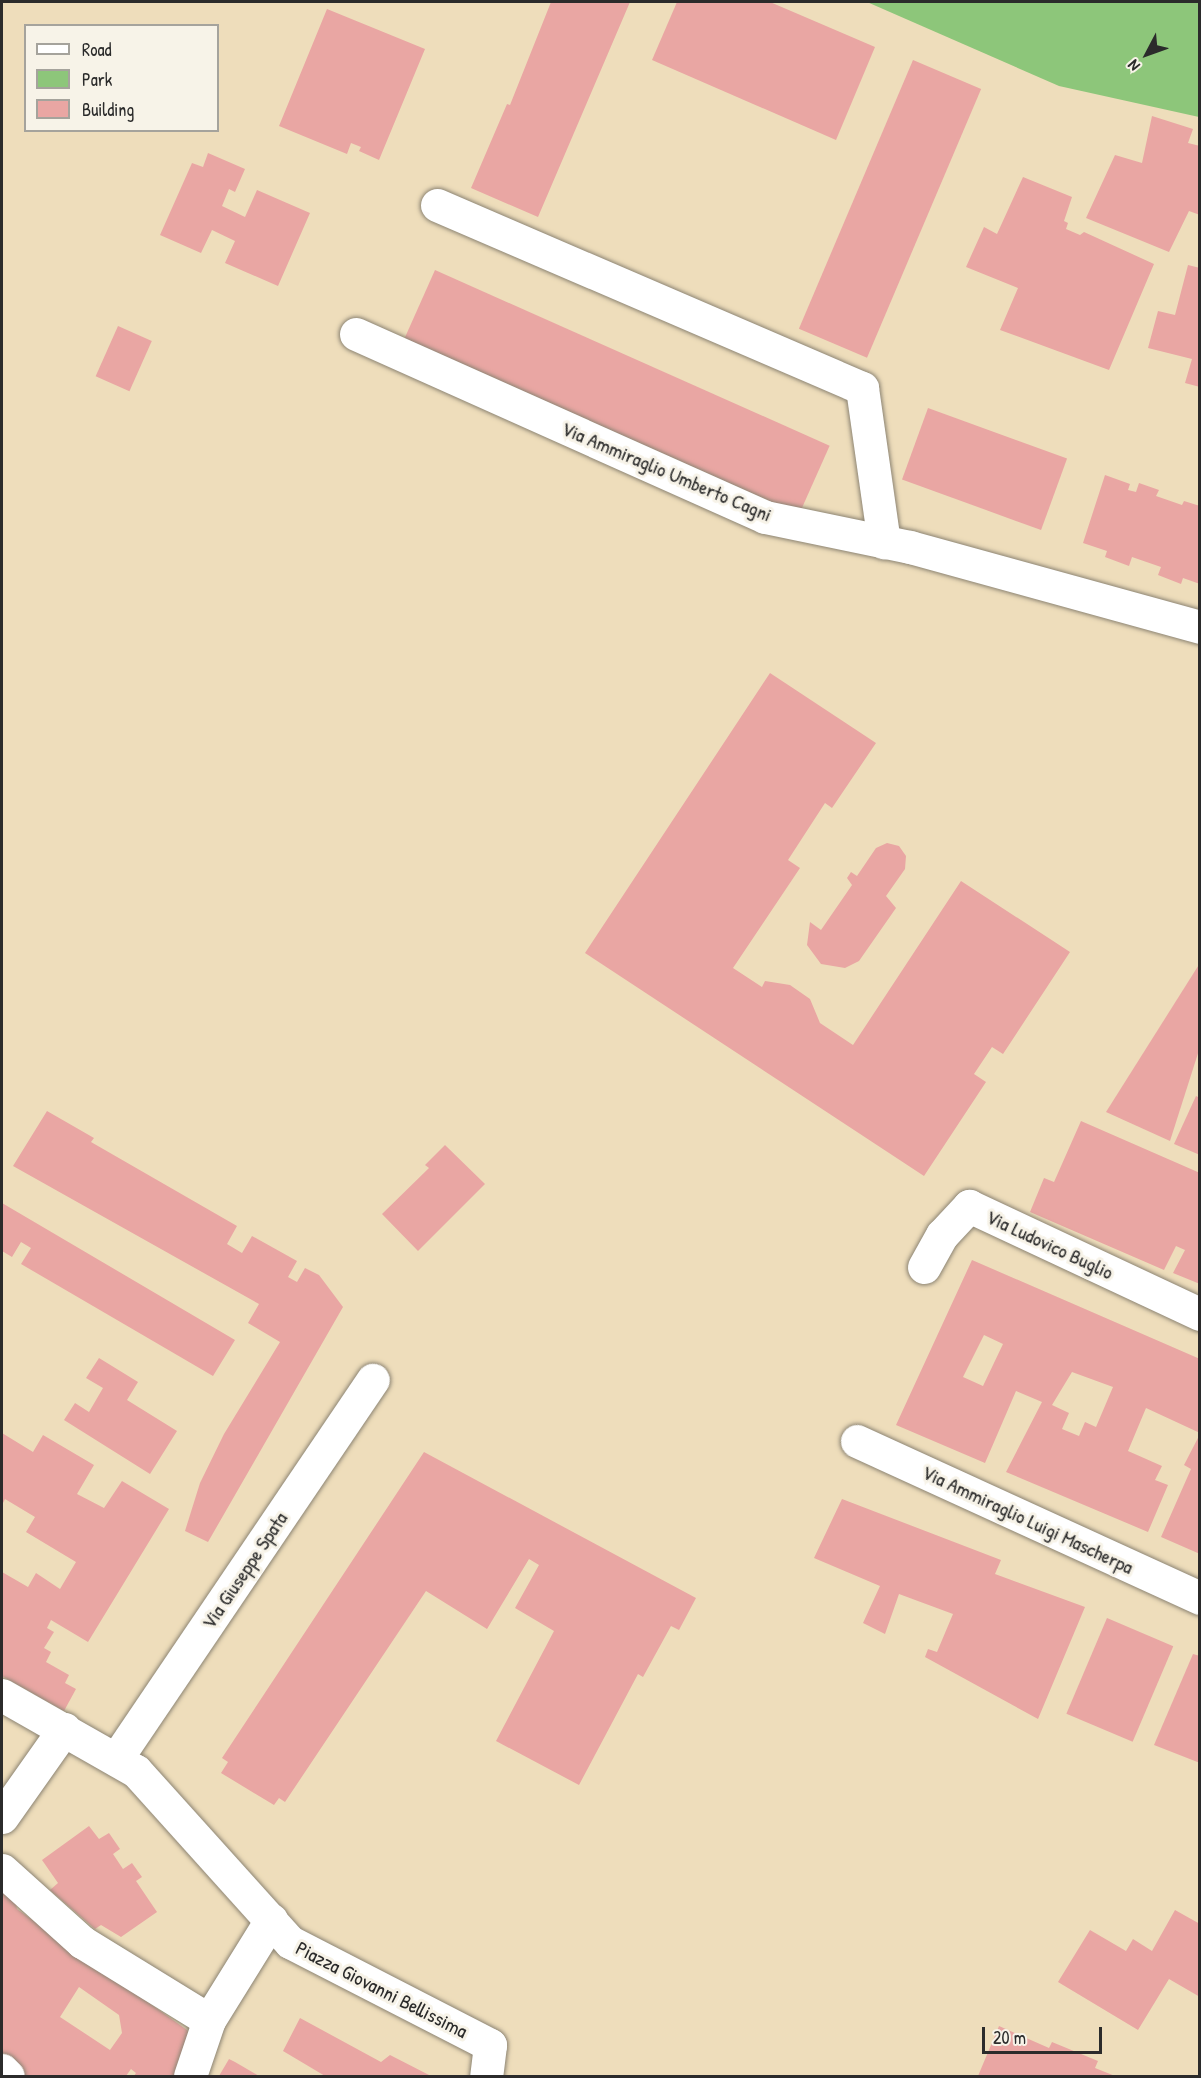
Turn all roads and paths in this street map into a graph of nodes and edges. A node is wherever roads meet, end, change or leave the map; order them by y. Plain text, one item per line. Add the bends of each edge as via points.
1 (437, 205) dead end
2 (356, 334) dead end
3 (884, 542) junction
4 (1200, 627) edge
5 (924, 1267) dead end
6 (1200, 1314) edge
7 (373, 1380) dead end
8 (858, 1441) dead end
9 (1200, 1598) edge
10 (2, 1695) edge
11 (64, 1729) junction
12 (126, 1765) junction
13 (2, 1816) edge
14 (2, 1870) edge
15 (271, 1920) junction
16 (209, 2020) junction
17 (2, 2070) edge
18 (8, 2076) edge
19 (190, 2076) edge
20 (486, 2076) edge

1 - 3 street via 862,387
2 - 3 street, Via Ammiraglio Umberto Cagni via 765,517
3 - 4 street, Via Ammiraglio Umberto Cagni
5 - 6 street, Via Ludovico Buglio via 942,1234 969,1206
7 - 12 street, Via Giuseppe Spata
8 - 9 street, Via Ammiraglio Luigi Mascherpa
10 - 11 street, Piazza Giovanni Bellissima
11 - 12 street, Piazza Giovanni Bellissima
11 - 13 street
12 - 15 street, Piazza Giovanni Bellissima
14 - 16 street via 43,1911 82,1942
15 - 16 street
15 - 20 street, Piazza Giovanni Bellissima via 290,1942 490,2045
16 - 19 street
17 - 18 street

